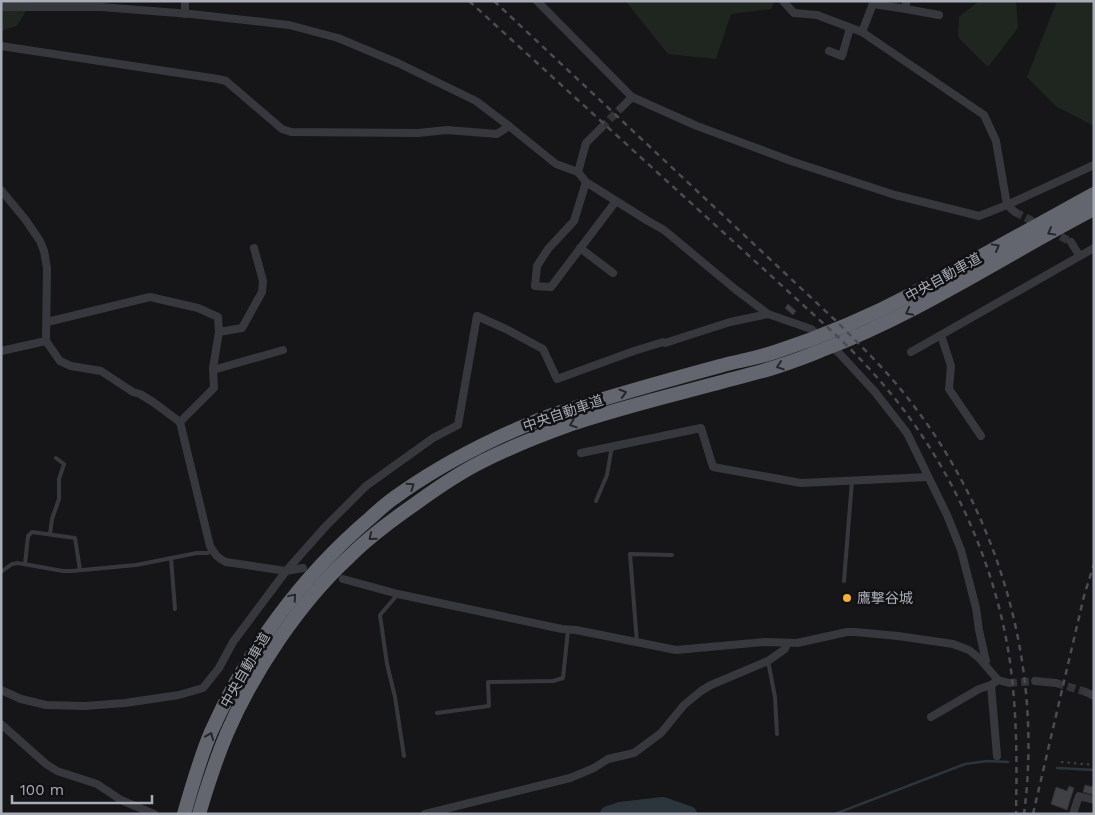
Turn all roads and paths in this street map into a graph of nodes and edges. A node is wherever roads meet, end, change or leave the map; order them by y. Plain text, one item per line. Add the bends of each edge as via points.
1 (185, 1) edge
2 (537, 1) edge
3 (783, 1) edge
4 (873, 2) edge
5 (6, 5) edge
6 (906, 5) edge
7 (185, 14) junction
8 (939, 15) dead end
9 (850, 28) junction
10 (862, 32) junction
11 (1, 46) edge
12 (829, 52) dead end
13 (632, 97) junction
14 (621, 108) tunnel mouth
15 (509, 126) junction
16 (600, 128) tunnel mouth
17 (1094, 165) edge
18 (578, 172) junction
19 (586, 182) junction
20 (1, 190) edge
21 (1094, 194) edge
22 (616, 201) junction
23 (1007, 205) junction
24 (1094, 209) edge
25 (1015, 212) tunnel mouth
26 (1071, 242) tunnel mouth
27 (254, 248) dead end
28 (580, 248) junction
29 (1094, 248) edge
30 (1079, 256) junction
31 (614, 273) dead end
32 (768, 314) junction
33 (47, 322) junction
34 (218, 332) junction
35 (941, 335) junction
36 (46, 341) junction
37 (283, 350) dead end
38 (1, 351) edge
39 (911, 352) dead end
40 (213, 370) junction
41 (180, 422) junction
42 (981, 436) dead end
43 (612, 446) junction
44 (580, 453) dead end
45 (56, 458) dead end
46 (928, 477) junction
47 (852, 481) junction
48 (596, 502) dead end
49 (50, 534) junction
50 (212, 550) junction
51 (672, 555) dead end
52 (171, 558) junction
53 (25, 564) junction
54 (303, 568) dead end
55 (80, 570) junction
56 (286, 571) junction
57 (1, 572) edge
58 (343, 579) dead end
59 (844, 581) dead end
60 (398, 594) junction
61 (175, 609) dead end
62 (568, 630) junction
63 (637, 643) junction
64 (787, 643) junction
65 (768, 661) junction
66 (984, 664) junction
67 (998, 680) junction
68 (1035, 681) tunnel mouth
69 (1009, 683) tunnel mouth
70 (1056, 683) tunnel mouth
71 (990, 685) junction
72 (1, 690) edge
73 (437, 713) dead end
74 (930, 717) dead end
75 (1, 724) edge
76 (777, 734) dead end
77 (404, 756) dead end
78 (997, 756) dead end
79 (1061, 762) dead end
80 (1094, 764) edge
81 (200, 785) junction
82 (1094, 800) edge
83 (154, 814) edge
84 (184, 814) edge
85 (199, 814) edge
86 (425, 814) edge
87 (1073, 814) edge

1 - 7 street
2 - 13 street
3 - 9 street via 794,13 817,15
4 - 6 street
4 - 10 street
5 - 7 street via 101,7
6 - 8 street
7 - 15 street via 289,25 338,38 398,62 476,101
9 - 10 street
9 - 12 street via 842,56
10 - 23 street via 984,115 996,141
11 - 15 street via 226,81 282,129 291,132 447,130 497,134
13 - 14 street
13 - 23 street via 697,126 895,195 979,216
15 - 18 street via 556,164
16 - 18 street via 586,143
17 - 23 street
18 - 19 street
19 - 22 street
19 - 28 street via 574,220 537,266 535,286 551,287
20 - 33 street via 25,218 44,251
81 -> 21 highway, 中央自動車道 via 210,734 247,663 281,612 320,564 349,536 426,476 464,453 560,412 774,352 860,320
22 - 28 street
22 - 32 street via 664,230
23 - 25 street
24 -> 81 highway, 中央自動車道 via 924,304 826,349 778,366 570,425 481,462 429,494 349,557 300,612 263,664
26 - 30 street
27 - 34 street via 262,292 242,328
28 - 31 street
29 - 30 street
30 - 35 street
32 - 46 street via 811,330 839,353 907,433
32 - 56 street via 663,342 557,379 543,348 477,316 458,425 433,438 366,486
33 - 34 street via 150,297 198,308 218,317
33 - 36 street
34 - 40 street
35 - 39 street
35 - 42 street via 951,366 949,389
36 - 38 street
36 - 41 street via 60,361 101,371
37 - 40 street
40 - 41 street via 214,388
41 - 50 street
43 - 44 street
43 - 47 street via 701,428 713,467 801,483
43 - 48 lane via 607,475
45 - 49 lane via 64,464
46 - 47 street
46 - 66 street via 962,550 986,657
47 - 59 lane
49 - 53 lane via 32,532 28,536
49 - 55 lane via 74,538
50 - 52 lane
50 - 56 street via 215,556 226,562
51 - 63 lane via 630,554
52 - 55 lane
52 - 61 lane
53 - 55 lane via 64,571
53 - 57 lane via 12,564
54 - 56 street
56 - 72 street via 203,688 134,702 85,706 46,705
58 - 60 street
60 - 62 street
60 - 77 lane via 380,615
62 - 63 street
62 - 73 lane via 563,678 488,682 489,706
63 - 64 street via 676,650
64 - 65 street
64 - 66 street via 847,632 898,636 953,644 969,650
65 - 76 lane via 775,697
65 - 86 street via 701,691 684,705 661,733 634,753 608,759 570,778
66 - 67 street
67 - 69 street
67 - 71 street
68 - 70 street
71 - 74 street
71 - 78 street
75 - 83 street via 57,771 97,784 121,800
79 - 80 path
81 - 84 highway, 中央自動車道
81 - 85 highway, 中央自動車道
82 - 87 street via 1079,796

